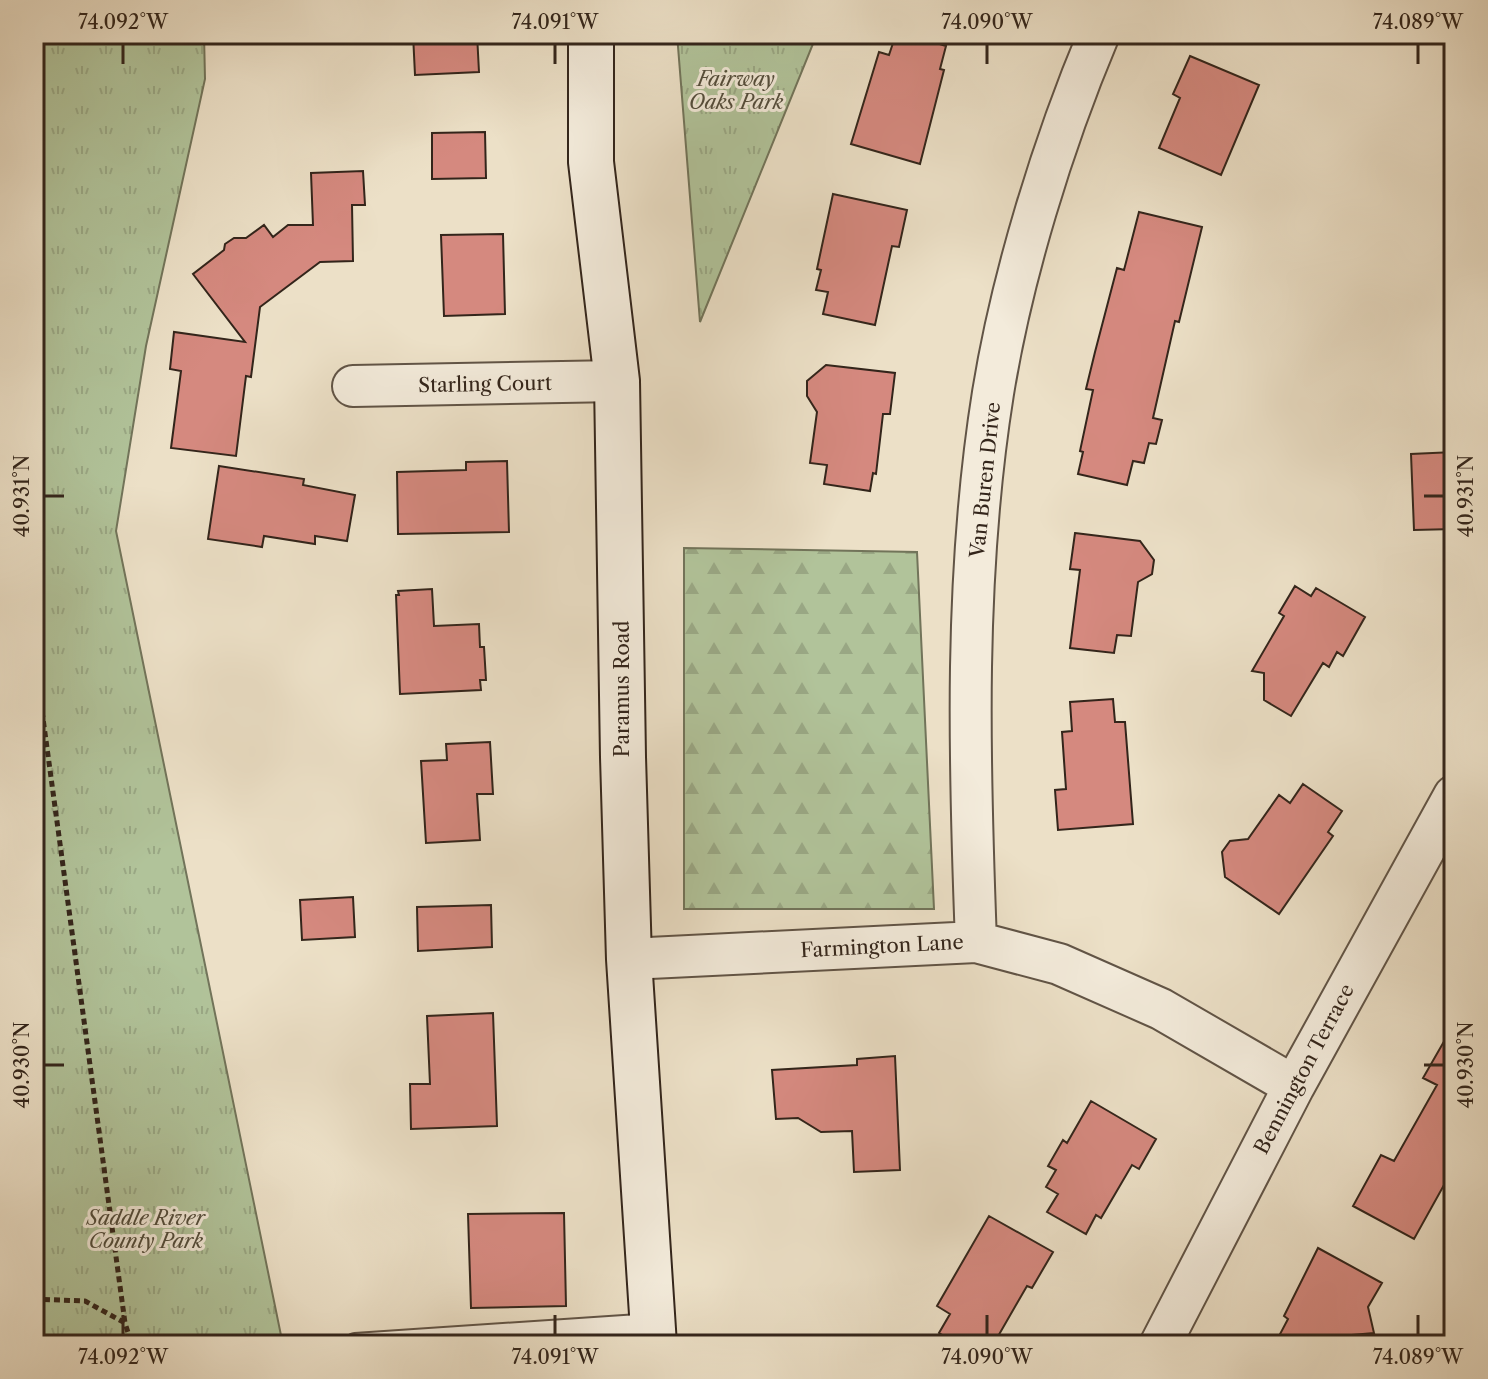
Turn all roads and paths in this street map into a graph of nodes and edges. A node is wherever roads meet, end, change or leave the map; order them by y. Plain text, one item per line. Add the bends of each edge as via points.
1 (591, 34) edge
2 (1099, 34) edge
3 (617, 381) junction
4 (353, 386) dead end
5 (34, 652) edge
6 (1454, 796) edge
7 (976, 942) junction
8 (629, 959) junction
9 (1294, 1086) junction
10 (34, 1299) edge
11 (125, 1323) junction
12 (654, 1334) edge
13 (355, 1344) edge
14 (132, 1345) edge
15 (1160, 1345) edge

1 - 3 main road, Paramus Road via 591,162
2 - 7 street, Van Buren Drive via 1043,191 994,393 971,634 969,773
3 - 4 street, Starling Court
3 - 8 main road, Paramus Road
5 - 11 path
6 - 9 street, Bennington Terrace
7 - 8 street, Farmington Lane
7 - 9 street, Farmington Lane via 1059,964 1161,1009
8 - 12 main road, Paramus Road
9 - 15 street, Bennington Terrace
10 - 11 path via 85,1301
11 - 14 path
12 - 13 lane

